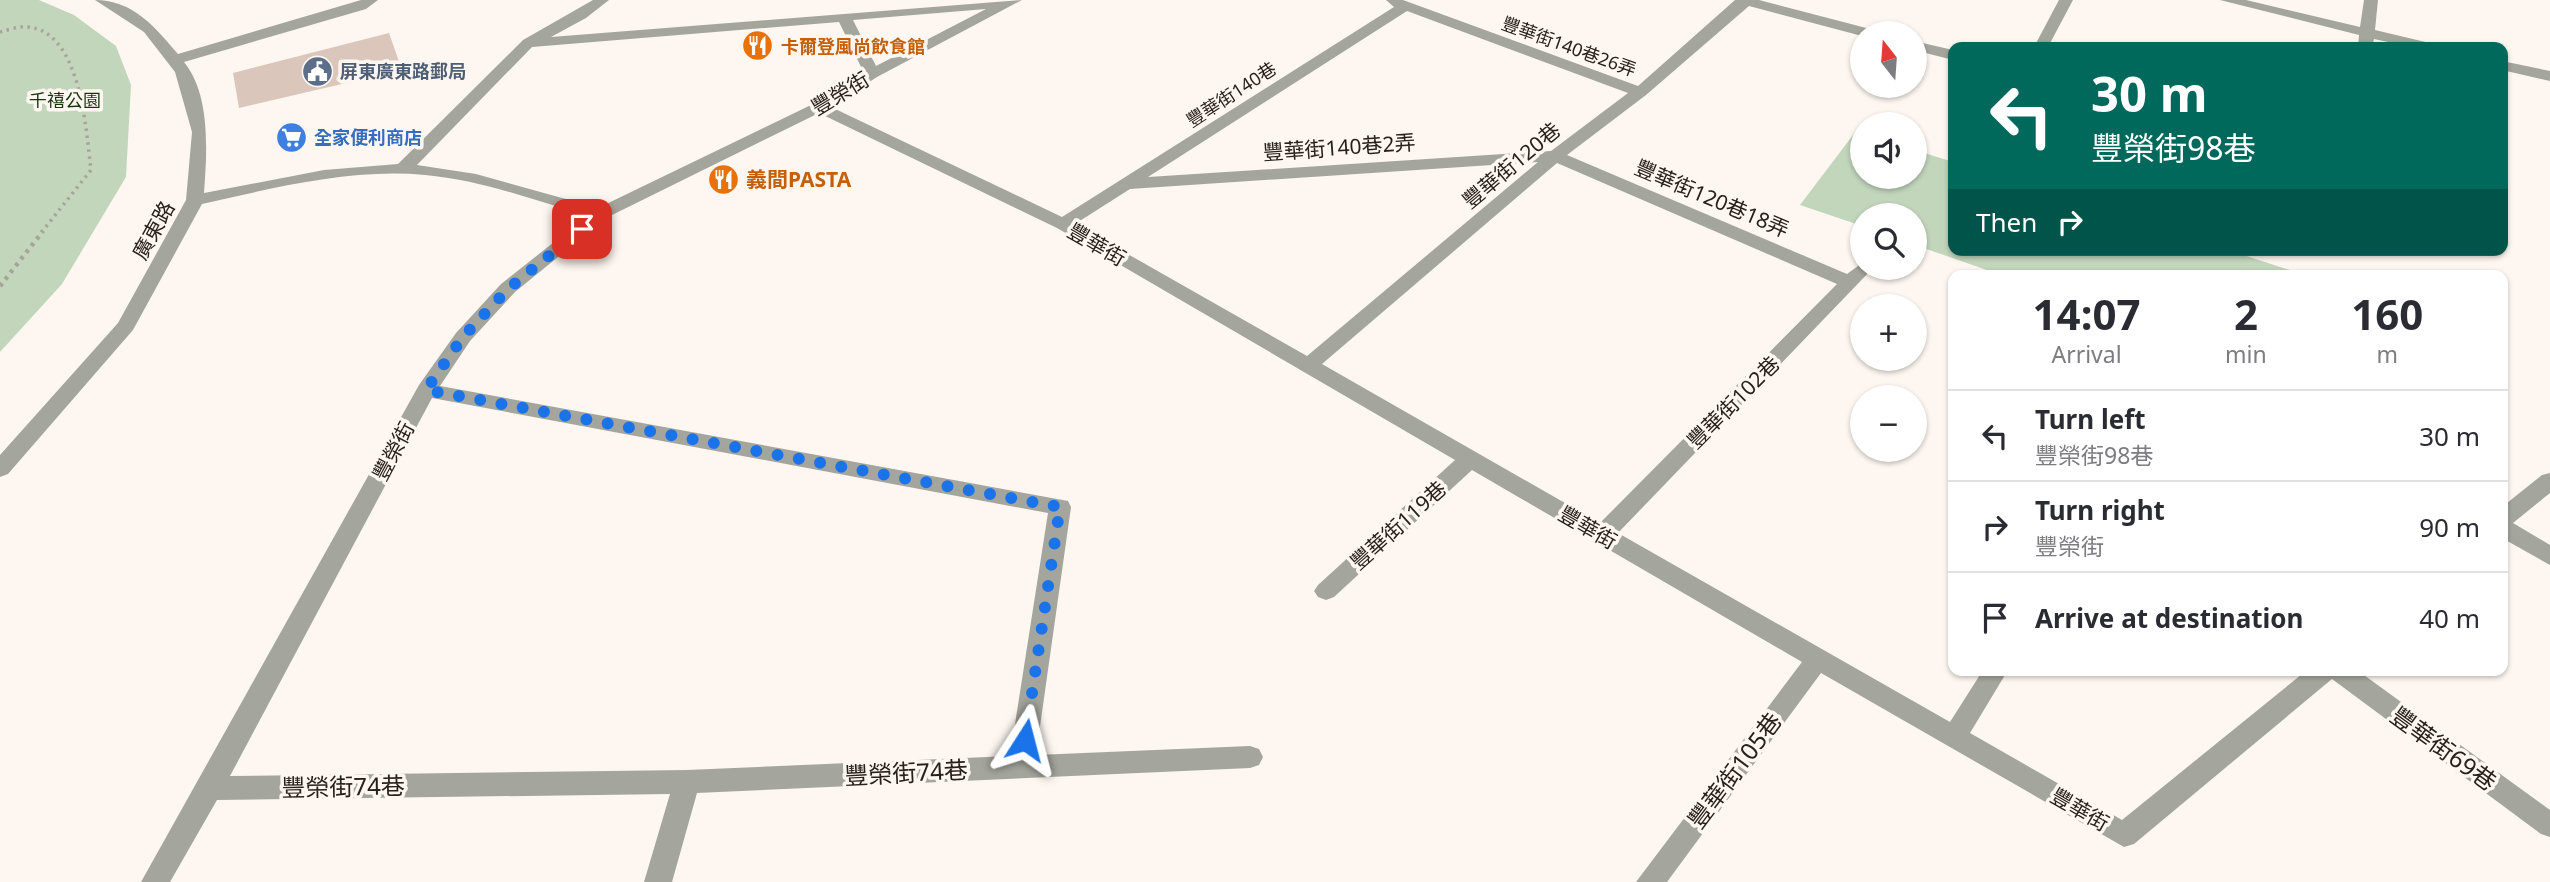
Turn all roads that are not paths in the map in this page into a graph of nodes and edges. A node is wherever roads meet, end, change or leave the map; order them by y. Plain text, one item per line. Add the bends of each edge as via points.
1 (102, 0) edge
2 (371, 0) edge
3 (602, 0) edge
4 (1389, 0) edge
5 (1745, 0) edge
6 (2066, 0) edge
7 (2227, 0) edge
8 (2371, 0) edge
9 (1011, 2) edge
10 (1405, 6) junction
11 (845, 18) junction
12 (1850, 28) edge
13 (2366, 40) edge
14 (2044, 42) edge
15 (2384, 42) edge
16 (528, 43) junction
17 (1927, 48) edge
18 (1948, 54) edge
19 (175, 60) junction
20 (2508, 66) edge
21 (872, 74) junction
22 (2550, 76) edge
23 (1640, 92) junction
24 (819, 107) junction
25 (1555, 156) junction
26 (403, 169) junction
27 (1126, 184) junction
28 (195, 200) junction
29 (600, 214) junction
30 (1063, 225) junction
31 (1850, 272) edge
32 (1853, 280) edge
33 (1308, 366) junction
34 (426, 390) junction
35 (1470, 459) junction
36 (0, 469) edge
37 (2550, 481) edge
38 (2508, 515) edge
39 (2508, 531) edge
40 (1602, 535) junction
41 (2550, 556) edge
42 (1326, 591) dead end
43 (1818, 659) junction
44 (1992, 676) edge
45 (2318, 676) edge
46 (2346, 676) edge
47 (1954, 737) junction
48 (1250, 757) dead end
49 (1021, 766) junction
50 (687, 782) junction
51 (210, 788) junction
52 (2550, 825) edge
53 (155, 882) edge
54 (658, 882) edge
55 (1650, 882) edge

1 - 19 street, 廣東路 via 149,29
2 - 19 street
3 - 16 street
4 - 10 street
5 - 12 street
5 - 23 street, 豐華街120巷
6 - 14 street
7 - 13 street
8 - 13 street
9 - 11 street
9 - 21 street, 豐榮街
10 - 23 street, 豐華街140巷26弄
10 - 27 street, 豐華街140巷
11 - 16 street
11 - 21 street
13 - 15 street
16 - 26 street
17 - 18 street
19 - 28 street, 廣東路 via 183,71 200,132
20 - 22 street
21 - 24 street, 豐榮街
23 - 25 street, 豐華街120巷
24 - 29 street, 豐榮街
24 - 30 street, 豐華街
25 - 27 street, 豐華街140巷2弄
25 - 31 street, 豐華街120巷18弄
25 - 33 street, 豐華街120巷
26 - 28 street via 266,185
26 - 29 street via 489,182
27 - 30 street, 豐華街140巷
28 - 36 street, 廣東路 via 126,326
29 - 34 street, 豐榮街 via 508,289 463,337
30 - 33 street, 豐華街
32 - 40 street, 豐華街102巷
33 - 35 street, 豐華街
34 - 49 street via 1060,507
34 - 51 street, 豐榮街
35 - 40 street, 豐華街
35 - 42 street, 豐華街119巷
37 - 38 street
39 - 41 street
40 - 43 street, 豐華街
43 - 47 street, 豐華街
43 - 55 street, 豐華街105巷
44 - 47 street
45 - 47 street, 豐華街 via 2124,835
46 - 52 street, 豐華街69巷
48 - 49 street, 豐榮街74巷
49 - 50 street, 豐榮街74巷
50 - 51 street, 豐榮街74巷
50 - 54 street
51 - 53 street, 豐榮街

